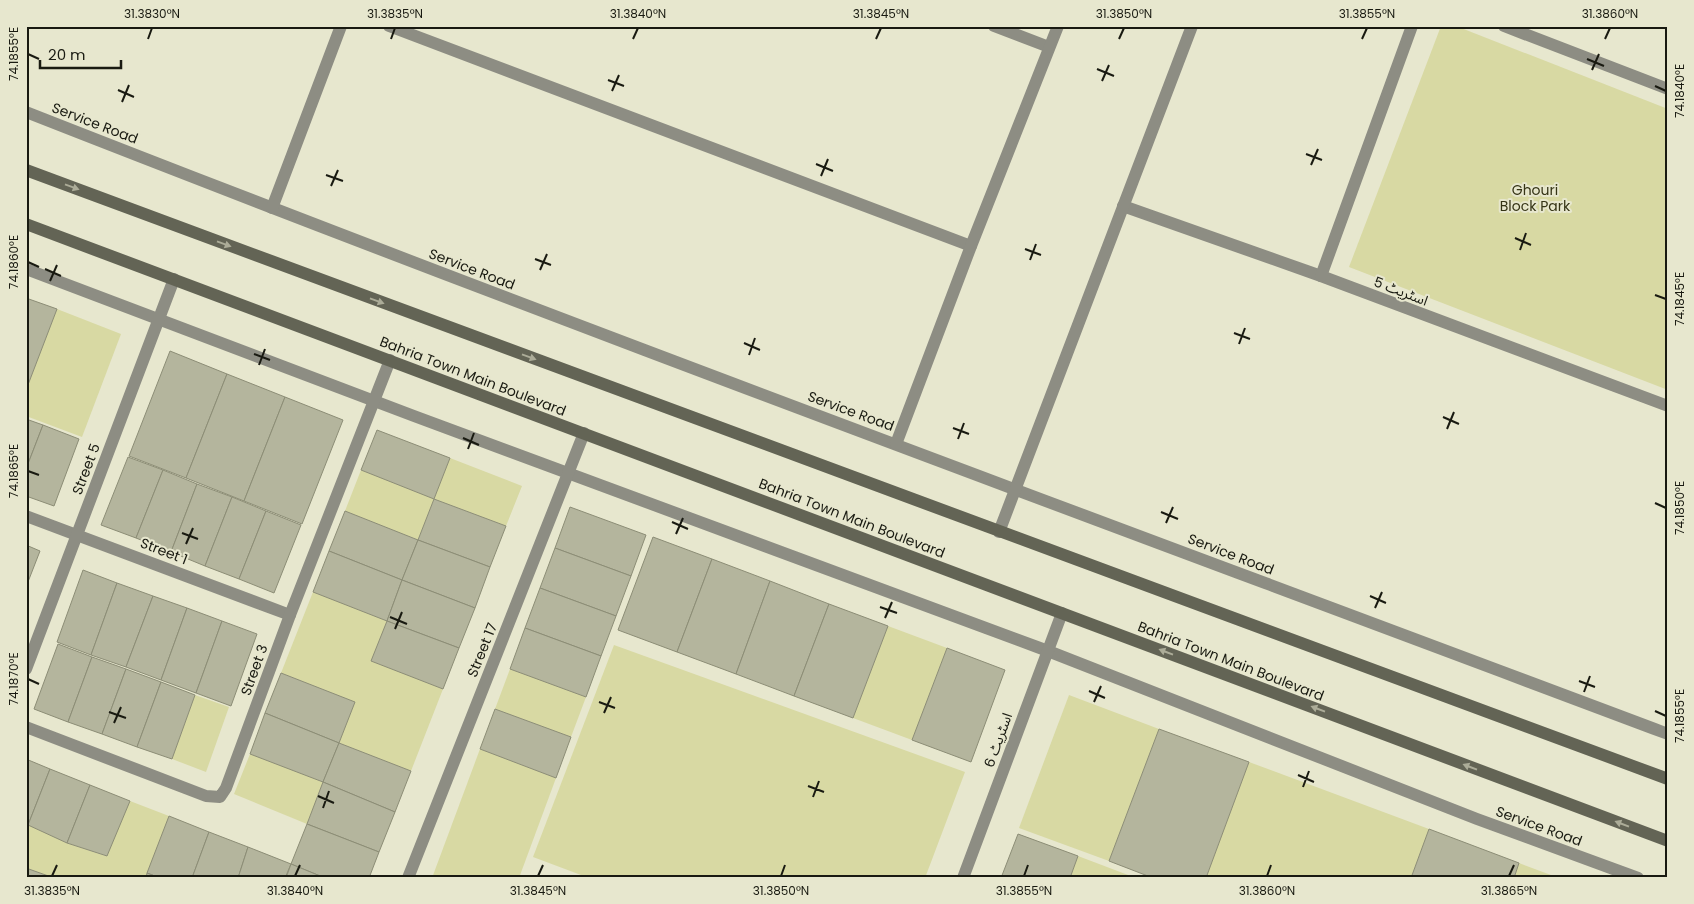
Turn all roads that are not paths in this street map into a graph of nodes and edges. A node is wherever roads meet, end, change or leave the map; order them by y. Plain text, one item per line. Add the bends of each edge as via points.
1 (341, 26) edge
2 (389, 26) edge
3 (994, 26) edge
4 (1058, 26) edge
5 (1192, 26) edge
6 (1412, 26) edge
7 (1504, 26) edge
8 (1050, 47) junction
9 (1668, 89) edge
10 (26, 112) edge
11 (26, 170) edge
12 (1123, 206) junction
13 (272, 208) junction
14 (26, 224) edge
15 (971, 246) junction
16 (26, 269) edge
17 (1321, 276) junction
18 (174, 279) junction
19 (159, 319) junction
20 (390, 360) junction
21 (374, 401) junction
22 (1668, 406) edge
23 (584, 433) junction
24 (896, 444) junction
25 (569, 473) junction
26 (1015, 490) junction
27 (26, 516) edge
28 (999, 532) junction
29 (77, 535) junction
30 (1062, 613) junction
31 (290, 616) junction
32 (1048, 651) junction
33 (26, 670) edge
34 (26, 727) edge
35 (1668, 734) edge
36 (1668, 780) edge
37 (1668, 841) edge
38 (408, 878) edge
39 (963, 878) edge
40 (1638, 878) edge

1 - 13 street
2 - 15 street
3 - 8 street
4 - 8 street
5 - 12 street
6 - 17 street
7 - 9 street
8 - 15 street
10 - 13 street, Service Road
11 -> 28 main road
12 - 17 street, اسٹریٹ 5
12 - 26 street
13 - 24 street, Service Road
14 - 18 main road, Bahria Town Main Boulevard
15 - 24 street
16 - 19 street, Service Road
17 - 22 street, اسٹریٹ 5
18 - 19 street, Street 5
18 - 20 main road, Bahria Town Main Boulevard
19 - 21 street, Service Road
19 - 29 street, Street 5
20 - 21 street, Street 3
20 - 23 main road, Bahria Town Main Boulevard
21 - 25 street, Service Road
21 - 31 street, Street 3
23 - 25 street, Street 17
23 - 30 main road, Bahria Town Main Boulevard
24 - 26 street, Service Road
25 - 32 street, Service Road
25 - 38 street, Street 17
26 - 28 street
26 - 35 street, Service Road
27 - 29 street, Street 1
28 - 36 main road
29 - 31 street, Street 1
29 - 33 street, Street 5
30 - 32 street, اسٹریٹ 6
37 -> 30 main road, Bahria Town Main Boulevard
31 - 34 street, Street 3 via 220,797 206,796
32 - 39 street, اسٹریٹ 6
32 - 40 street, Service Road via 1468,816

